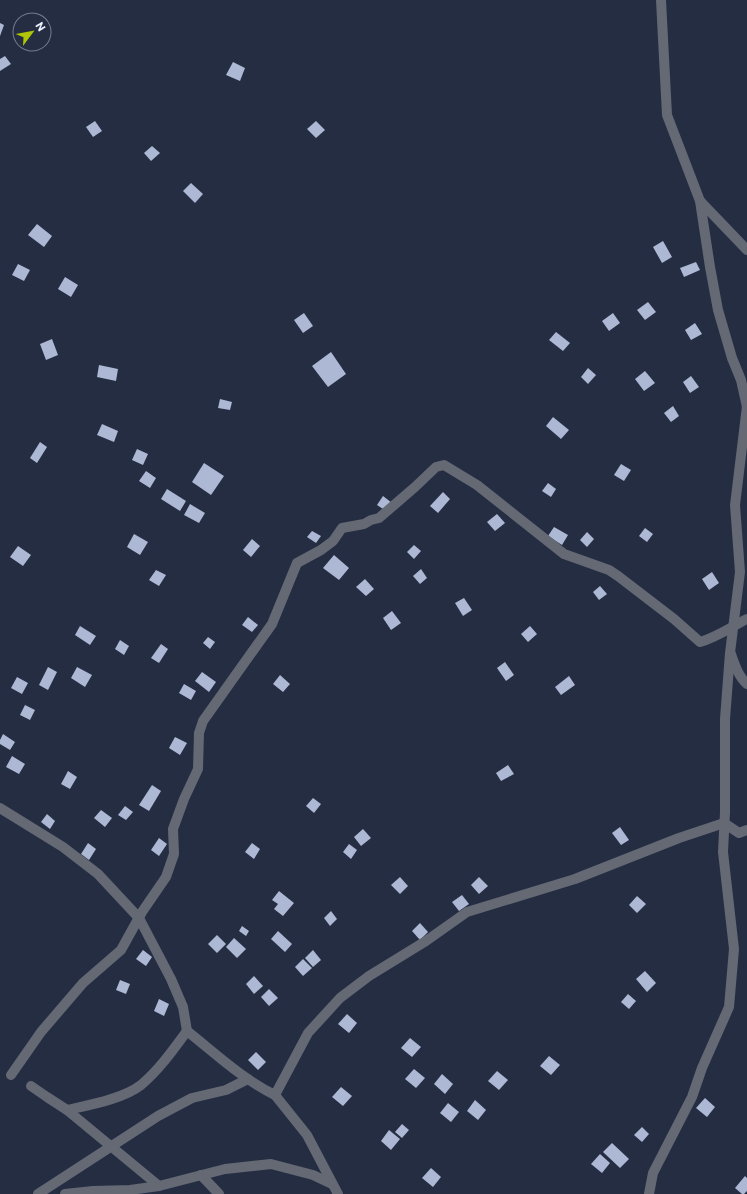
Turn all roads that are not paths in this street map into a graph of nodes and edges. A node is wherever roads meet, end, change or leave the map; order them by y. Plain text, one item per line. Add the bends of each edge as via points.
1 (661, 0) edge
2 (700, 201) junction
3 (747, 250) edge
4 (747, 407) edge
5 (747, 619) edge
6 (734, 626) junction
7 (730, 653) junction
8 (747, 684) edge
9 (0, 808) edge
10 (724, 823) junction
11 (747, 830) edge
12 (139, 918) junction
13 (187, 1031) junction
14 (11, 1075) dead end
15 (248, 1079) junction
16 (31, 1086) dead end
17 (275, 1095) junction
18 (67, 1110) junction
19 (111, 1146) junction
20 (201, 1175) junction
21 (332, 1184) junction
22 (159, 1186) junction
23 (38, 1194) edge
24 (65, 1194) edge
25 (219, 1194) edge
26 (338, 1194) edge
27 (649, 1194) edge

1 - 2 street via 667,115
2 - 3 street
2 - 4 street via 718,310
4 - 6 street via 734,505 740,572
5 - 6 street
6 - 7 street
6 - 12 street via 700,642 609,570 564,554 476,485 444,465 436,467 379,518 342,528 333,541 297,563 272,624 203,721 199,733 198,769 174,829 174,854 166,877
7 - 8 street via 738,674
7 - 10 street via 725,719
9 - 12 street via 63,847 98,874
10 - 11 street via 738,833
10 - 17 street via 575,879 467,912 340,998 308,1032
10 - 27 street via 723,852 734,949 729,1007 692,1097 653,1174
12 - 13 street via 183,1007
12 - 14 street via 121,950 83,983 41,1032
13 - 15 street
13 - 18 street via 165,1061 140,1086 117,1098
15 - 17 street
15 - 19 street via 226,1090 192,1098
16 - 18 street
17 - 21 street via 307,1135
18 - 19 street
19 - 22 street
19 - 23 street
20 - 21 street via 226,1169 271,1164 313,1175
20 - 22 street
20 - 25 street
21 - 26 street
22 - 24 street

